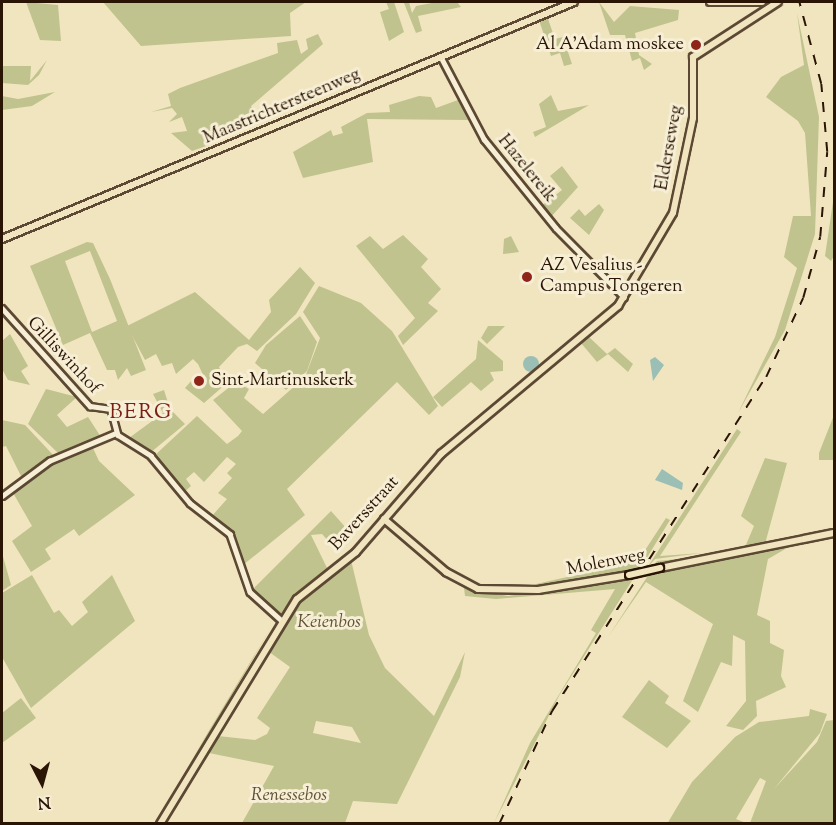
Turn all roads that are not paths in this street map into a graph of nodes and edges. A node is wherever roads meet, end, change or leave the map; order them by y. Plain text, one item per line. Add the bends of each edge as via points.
1 (574, 2) edge
2 (710, 2) edge
3 (762, 2) edge
4 (778, 2) edge
5 (441, 57) junction
6 (2, 239) edge
7 (626, 294) junction
8 (2, 308) edge
9 (116, 433) junction
10 (2, 496) edge
11 (382, 521) junction
12 (834, 533) edge
13 (281, 620) junction
14 (160, 824) edge

1 - 5 main road, Maastrichtersteenweg
2 - 3 main road
4 - 7 main road, Elderseweg via 693,57 693,118 673,213
5 - 6 main road, Maastrichtersteenweg
5 - 7 street, Hazelereik via 484,139 556,228
7 - 11 main road, Baversstraat via 611,314 441,454
8 - 9 street, Gilliswinhof via 90,406 111,409
9 - 10 street via 49,461
9 - 13 street via 151,456 190,503 230,534 249,592
11 - 12 main road, Molenweg, bridge via 452,577 486,591 538,590
11 - 13 main road, Baversstraat
13 - 14 main road, Baversstraat

